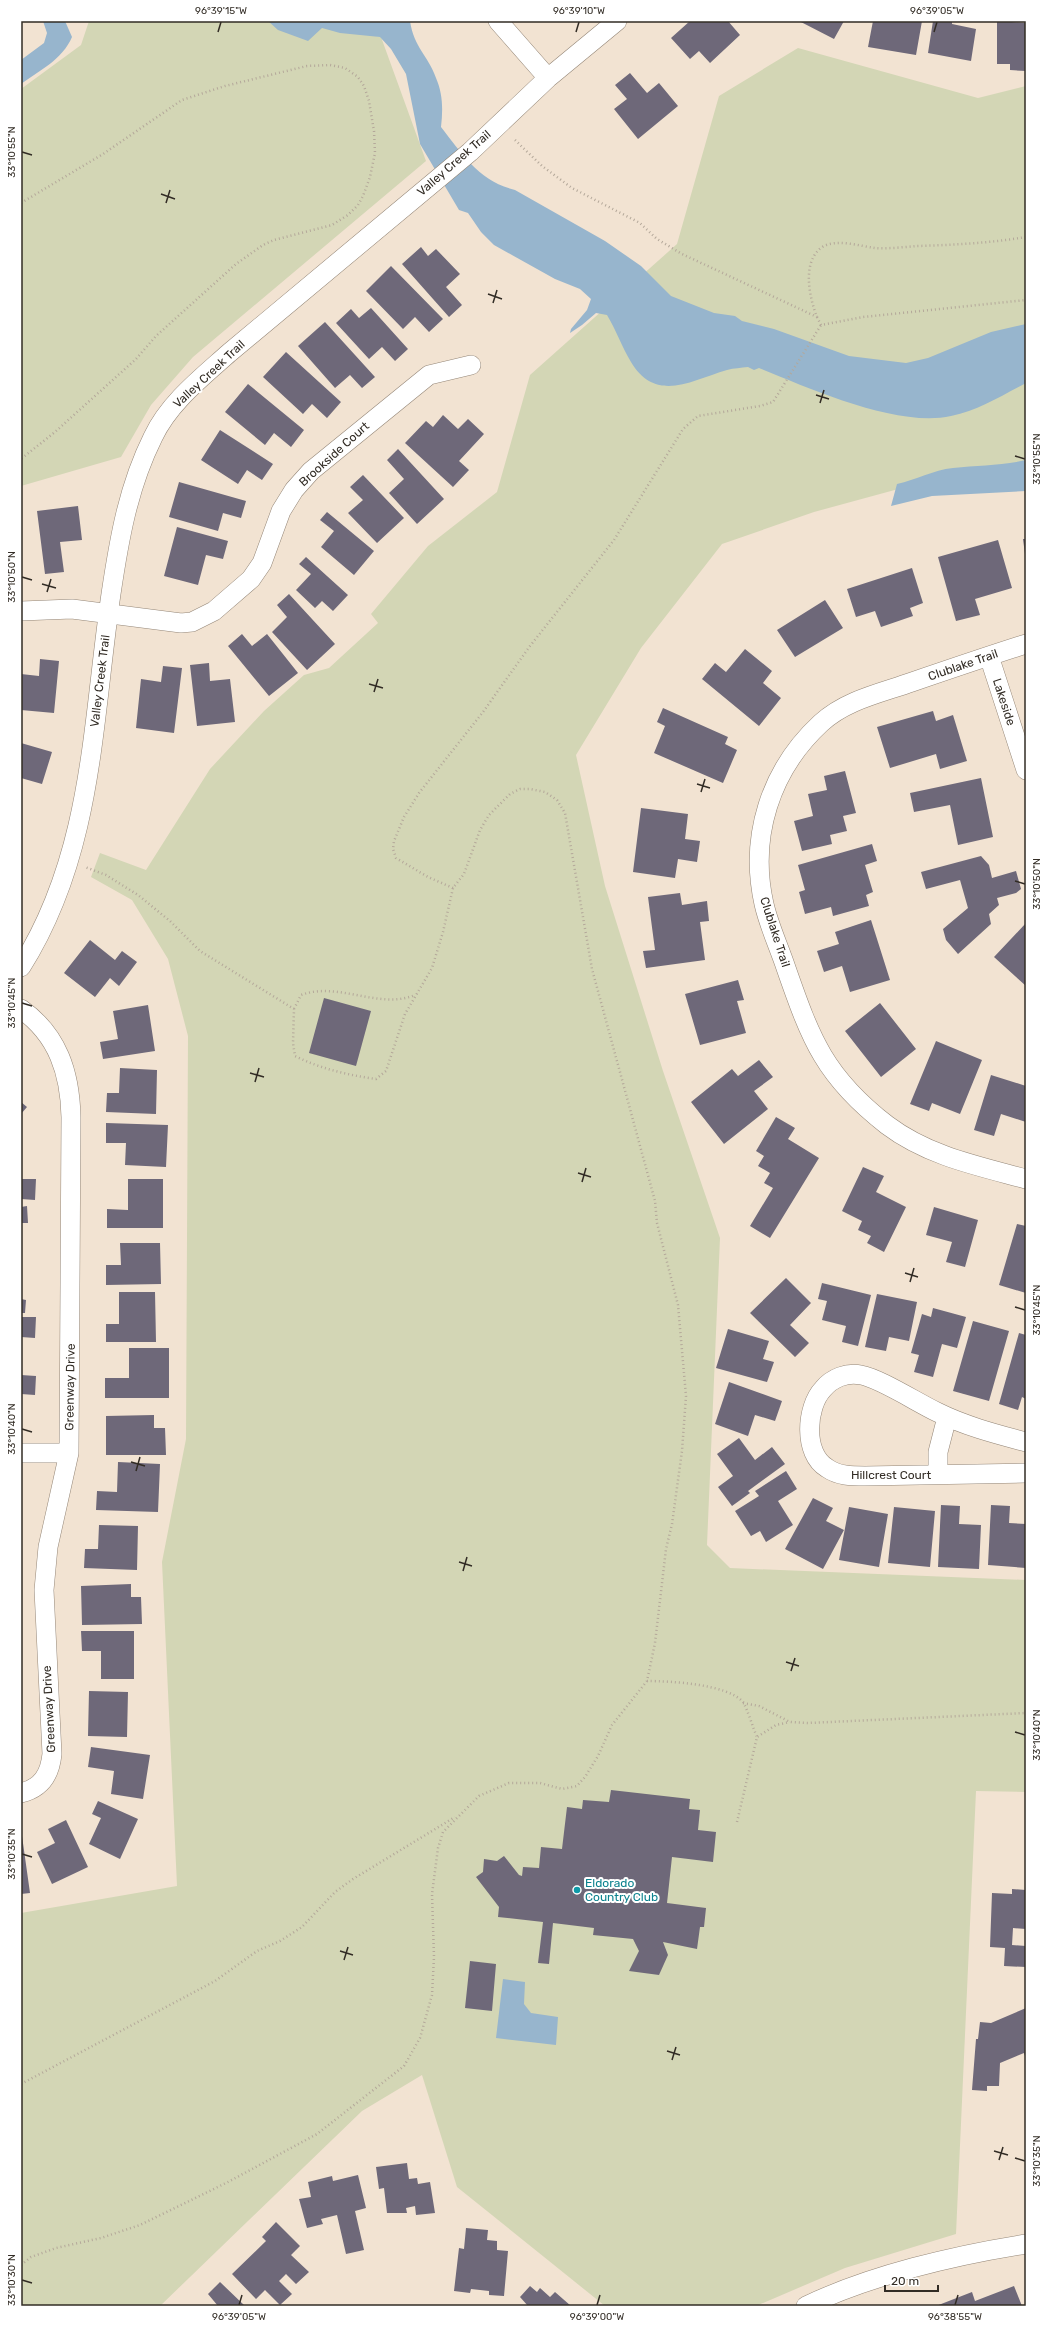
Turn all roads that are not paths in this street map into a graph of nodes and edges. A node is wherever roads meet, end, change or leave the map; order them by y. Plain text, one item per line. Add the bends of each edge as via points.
1 (498, 21) edge
2 (617, 21) edge
3 (548, 78) junction
4 (471, 365) dead end
5 (21, 611) edge
6 (108, 614) junction
7 (1026, 644) edge
8 (988, 656) junction
9 (1026, 770) edge
10 (21, 967) edge
11 (21, 1009) edge
12 (1026, 1178) edge
13 (947, 1417) junction
14 (1026, 1442) edge
15 (21, 1453) edge
16 (69, 1453) junction
17 (1026, 1473) edge
18 (938, 1474) junction
19 (21, 1793) edge
20 (1026, 2244) edge
21 (806, 2306) edge

1 - 3 street
2 - 3 street, Valley Creek Trail
3 - 6 street, Valley Creek Trail via 470,152 229,353 198,381 164,418 136,474 124,519
4 - 6 street, Brookside Court via 429,375 311,471 294,490 281,511 258,572 214,611 192,622 181,623
5 - 6 street, Brookside Court via 72,609
6 - 10 street, Valley Creek Trail via 84,800 69,867 47,921
7 - 8 street, Clublake Trail
8 - 9 street, Lakeside
8 - 12 street, Clublake Trail via 863,699 837,711 823,721 789,761 772,792 759,843 759,875 765,907 804,1021 820,1055 843,1084 887,1125 919,1145 948,1158
11 - 16 street, Greenway Drive via 39,1023 52,1041 63,1061 69,1086
13 - 14 street, Hillcrest Court
13 - 18 street via 938,1452
13 - 18 street, Hillcrest Court via 872,1378 853,1374 837,1378 824,1387 814,1401 812,1409 812,1447 816,1457 826,1468 852,1476
15 - 16 street
16 - 19 street, Greenway Drive via 44,1574 51,1764 45,1779
17 - 18 street, Hillcrest Court
20 - 21 street via 913,2269 842,2290

